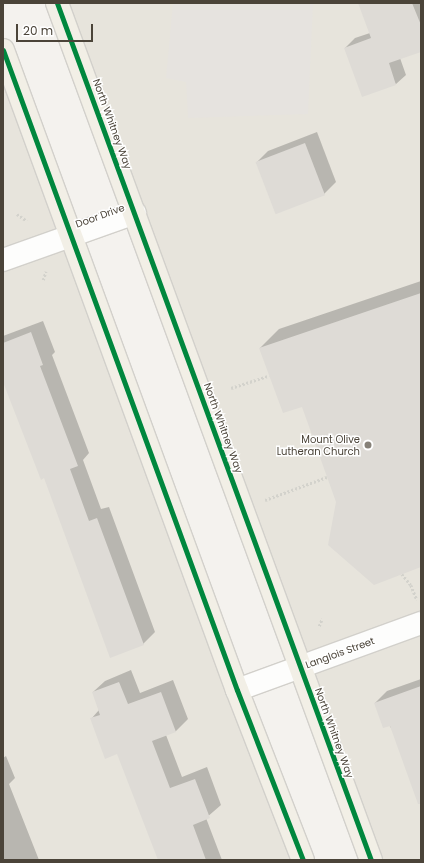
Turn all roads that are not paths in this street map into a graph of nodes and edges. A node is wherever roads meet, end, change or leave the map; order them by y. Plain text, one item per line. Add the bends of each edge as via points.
1 (57, 3) edge
2 (3, 50) edge
3 (135, 213) junction
4 (70, 236) junction
5 (3, 260) edge
6 (420, 614) edge
7 (301, 667) junction
8 (237, 690) junction
9 (303, 860) edge
10 (371, 860) edge

1 - 3 main road, North Whitney Way
2 - 4 main road
3 - 4 street, Door Drive
3 - 7 main road, North Whitney Way
4 - 5 street, Door Drive
4 - 8 main road
6 - 7 street, Langlois Street
7 - 8 street, Langlois Street
7 - 10 main road, North Whitney Way
8 - 9 main road

